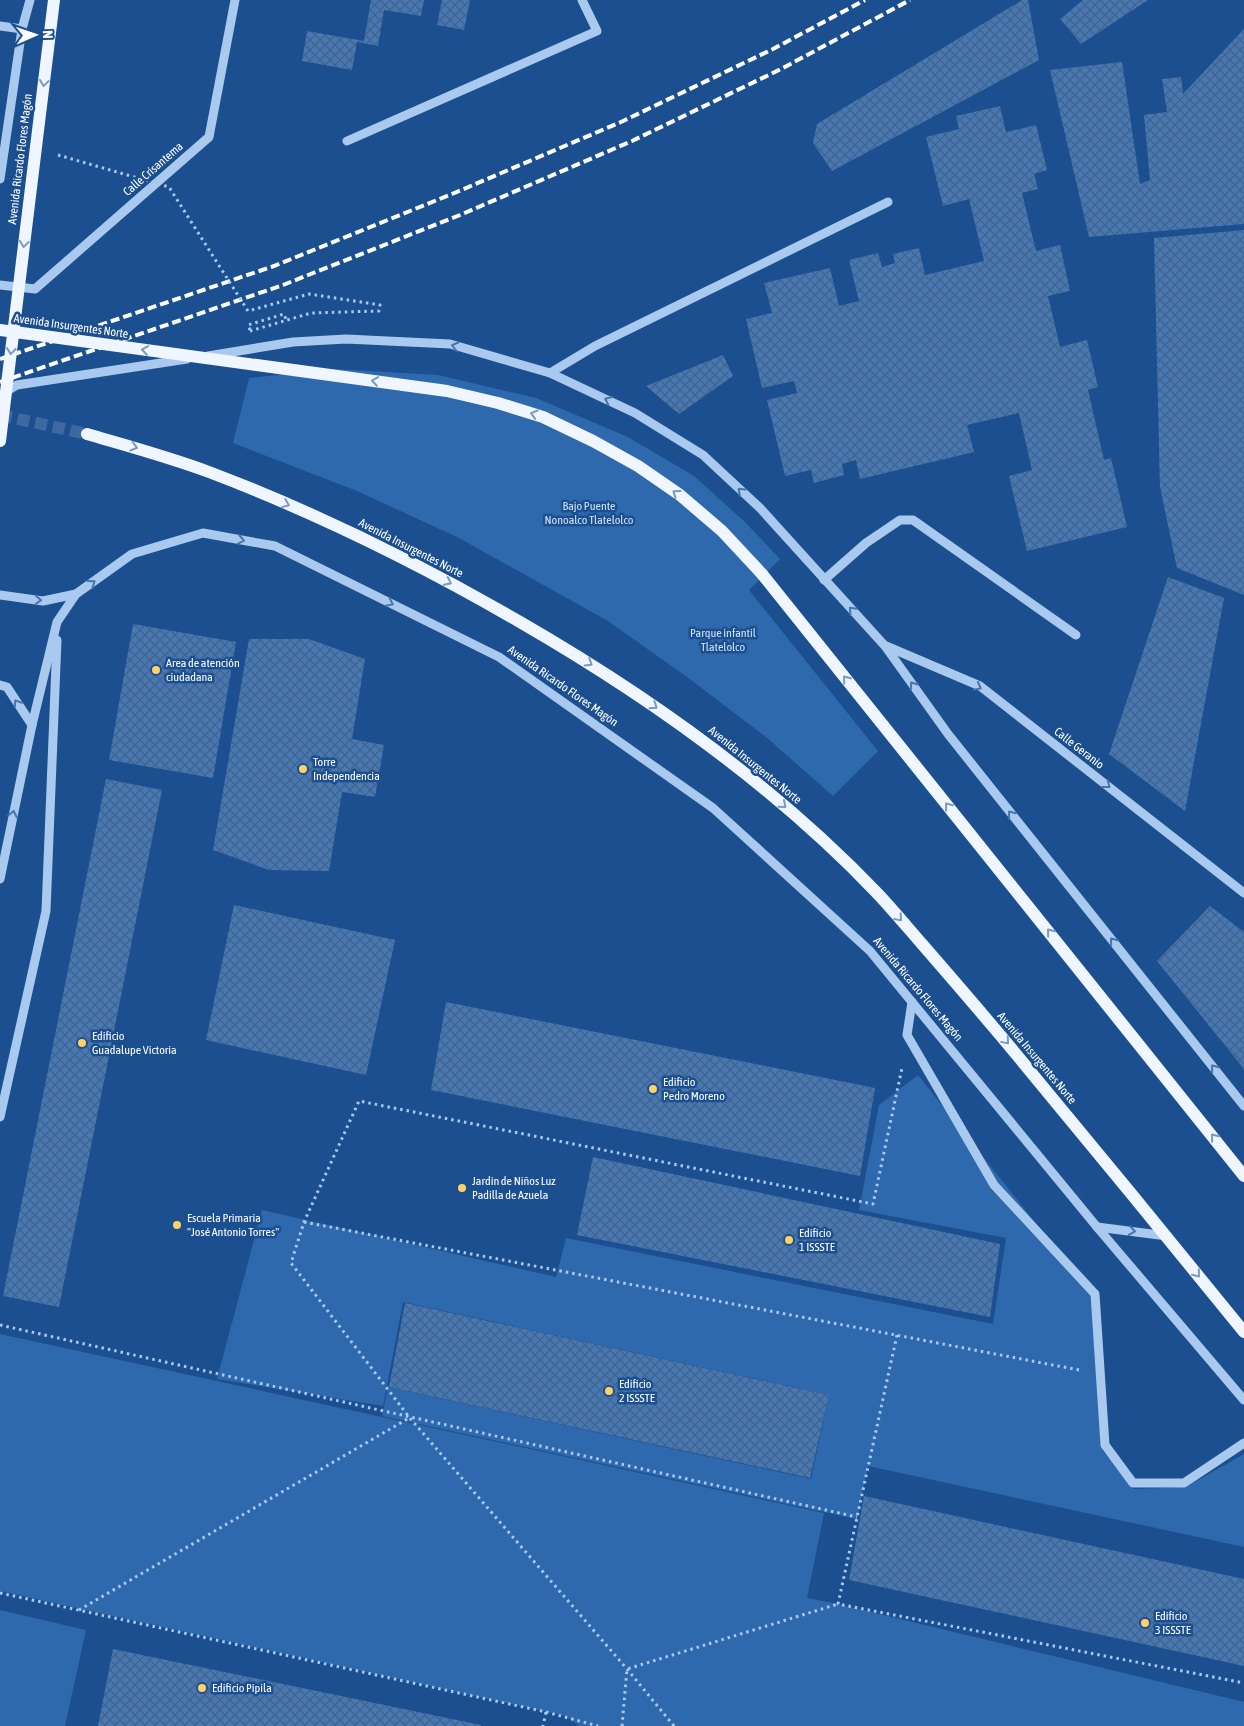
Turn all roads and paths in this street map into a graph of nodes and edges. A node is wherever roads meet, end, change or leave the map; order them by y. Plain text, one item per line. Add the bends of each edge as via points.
1 (30, 0) edge
2 (54, 0) edge
3 (235, 0) edge
4 (582, 0) edge
5 (0, 26) edge
6 (22, 29) junction
7 (347, 141) dead end
8 (50, 153) dead end
9 (0, 179) edge
10 (888, 202) dead end
11 (0, 285) edge
12 (284, 314) dead end
13 (0, 330) edge
14 (550, 373) junction
15 (0, 395) edge
16 (87, 434) tunnel mouth
17 (0, 441) edge
18 (824, 580) junction
19 (76, 594) junction
20 (0, 595) edge
21 (58, 622) junction
22 (1076, 636) dead end
23 (885, 646) junction
24 (0, 685) edge
25 (32, 724) junction
26 (0, 879) edge
27 (1244, 893) edge
28 (912, 1002) junction
29 (907, 1035) junction
30 (1244, 1106) edge
31 (0, 1117) edge
32 (1244, 1176) edge
33 (304, 1222) junction
34 (1097, 1227) junction
35 (1167, 1236) junction
36 (0, 1325) edge
37 (1244, 1332) edge
38 (897, 1335) junction
39 (1100, 1374) junction
40 (1244, 1400) edge
41 (409, 1418) junction
42 (1244, 1443) edge
43 (857, 1517) junction
44 (0, 1593) edge
45 (838, 1604) junction
46 (78, 1610) junction
47 (627, 1669) junction
48 (1244, 1683) edge
49 (546, 1712) junction
50 (543, 1726) edge
51 (598, 1726) edge
52 (622, 1726) edge
53 (674, 1726) edge

1 - 6 street, Avenida Ricardo Flores Magón
2 -> 17 main road, Avenida Ricardo Flores Magón, bridge
3 - 11 street, Calle Crisantema via 209,137 35,289
4 - 7 street via 597,31
5 - 6 street
6 - 9 street, Avenida Ricardo Flores Magón
8 - 12 path, bridge via 170,187 248,311 309,294 380,305 379,311 311,313 250,331 248,325
10 - 14 street via 595,346
32 -> 13 main road, Avenida Insurgentes Norte, bridge via 762,574 722,531 680,495 638,466 543,417 447,391
14 -> 15 street via 450,344 346,339 293,342 17,385
18 -> 14 street via 760,508 703,455 635,412
16 -> 35 main road, Avenida Insurgentes Norte via 207,471 382,548 542,634 685,727 742,770 878,894 980,1010
18 - 22 street via 866,543 900,520 914,520
23 -> 18 street
20 -> 19 street via 43,601
19 - 21 street, Avenida Ricardo Flores Magón
19 -> 28 street, Avenida Ricardo Flores Magón via 132,554 203,533 275,546 500,657 712,808 870,952
21 - 25 street, Avenida Ricardo Flores Magón
21 - 31 street via 46,911
23 -> 27 street, Calle Geranio via 980,686
30 -> 23 street via 948,734
25 -> 24 street via 7,687
26 -> 25 street, Avenida Ricardo Flores Magón
28 - 29 street
28 - 34 street, Avenida Ricardo Flores Magón
29 - 33 path via 873,1204 360,1101
29 - 39 street via 994,1186 1095,1294
33 - 38 path
33 - 41 path via 291,1263
34 -> 35 street
34 - 40 street, Avenida Ricardo Flores Magón
35 -> 37 main road, Avenida Insurgentes Norte
36 - 41 path
38 - 39 path
38 - 43 path
39 - 42 street via 1105,1445 1133,1483 1184,1483
41 - 43 path
41 - 46 path
41 - 47 path
43 - 45 path
44 - 46 path
45 - 47 path
45 - 48 path
46 - 49 path
47 - 52 path
47 - 53 path
49 - 50 path
49 - 51 path

